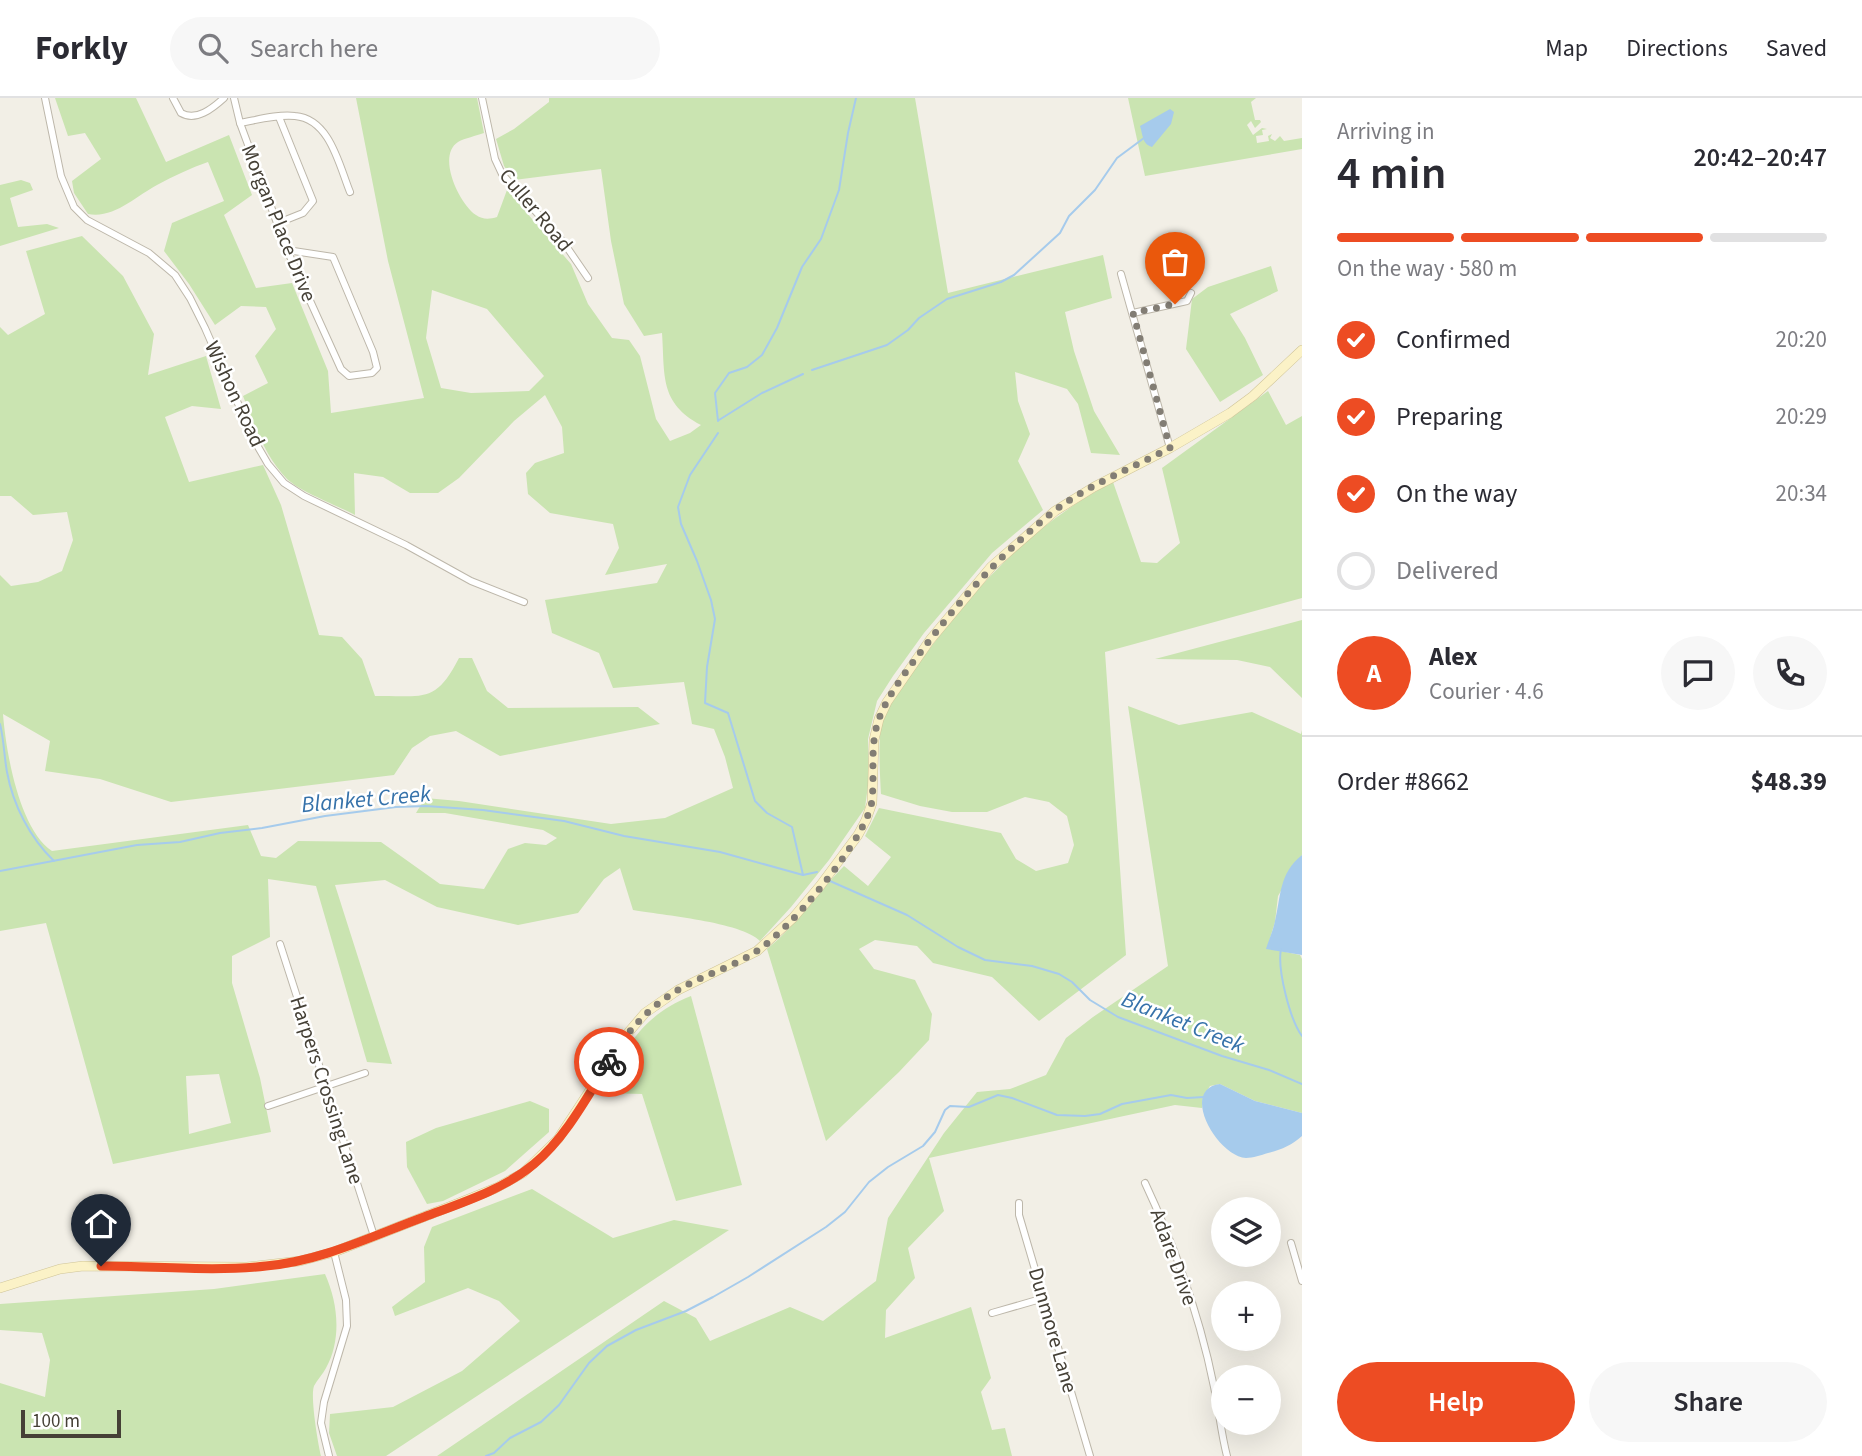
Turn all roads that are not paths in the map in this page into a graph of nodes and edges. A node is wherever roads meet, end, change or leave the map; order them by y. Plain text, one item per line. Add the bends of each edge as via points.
1 (45, 98) edge
2 (173, 98) edge
3 (224, 98) edge
4 (234, 98) edge
5 (482, 98) edge
6 (279, 117) junction
7 (240, 123) junction
8 (350, 192) dead end
9 (278, 223) junction
10 (287, 250) junction
11 (1121, 274) dead end
12 (588, 278) dead end
13 (1191, 292) dead end
14 (1133, 313) junction
15 (1302, 350) edge
16 (1170, 448) junction
17 (524, 602) dead end
18 (279, 944) dead end
19 (365, 1073) dead end
20 (326, 1086) junction
21 (268, 1106) dead end
22 (1145, 1183) dead end
23 (1019, 1203) dead end
24 (374, 1236) junction
25 (1291, 1243) dead end
26 (334, 1252) junction
27 (1302, 1281) edge
28 (0, 1288) edge
29 (1044, 1298) junction
30 (992, 1313) dead end
31 (330, 1456) edge
32 (1090, 1456) edge
33 (1227, 1456) edge

1 - 17 street, Wishon Road via 61,176 74,207 87,220 149,253 175,275 205,328 254,440 284,483 471,581
2 - 3 street via 181,113 189,116
4 - 7 street, Morgan Place Drive
5 - 12 street, Culler Road via 502,174 564,243
6 - 7 street
6 - 8 street via 295,116 317,124
6 - 9 street via 313,201 303,213
7 - 9 street, Morgan Place Drive
9 - 10 street, Morgan Place Drive
10 - 10 street, Morgan Place Drive via 346,375 372,373 377,368 373,352 333,257
11 - 14 street
13 - 14 street via 1187,301
14 - 16 street
15 - 16 street via 1238,408
16 - 24 street via 1055,511 991,567 930,640 879,719 872,803 866,820 793,918 757,951 645,1013 558,1139 523,1173
18 - 20 street, Harpers Crossing Lane
19 - 20 street
20 - 21 street
20 - 24 street, Harpers Crossing Lane
22 - 33 street, Adare Drive via 1181,1269 1214,1387
23 - 29 street, Dunmore Lane
24 - 26 street
25 - 27 street
26 - 28 street via 267,1266 83,1266
26 - 31 street via 346,1300 346,1326 321,1423
29 - 30 street
29 - 32 street, Dunmore Lane

